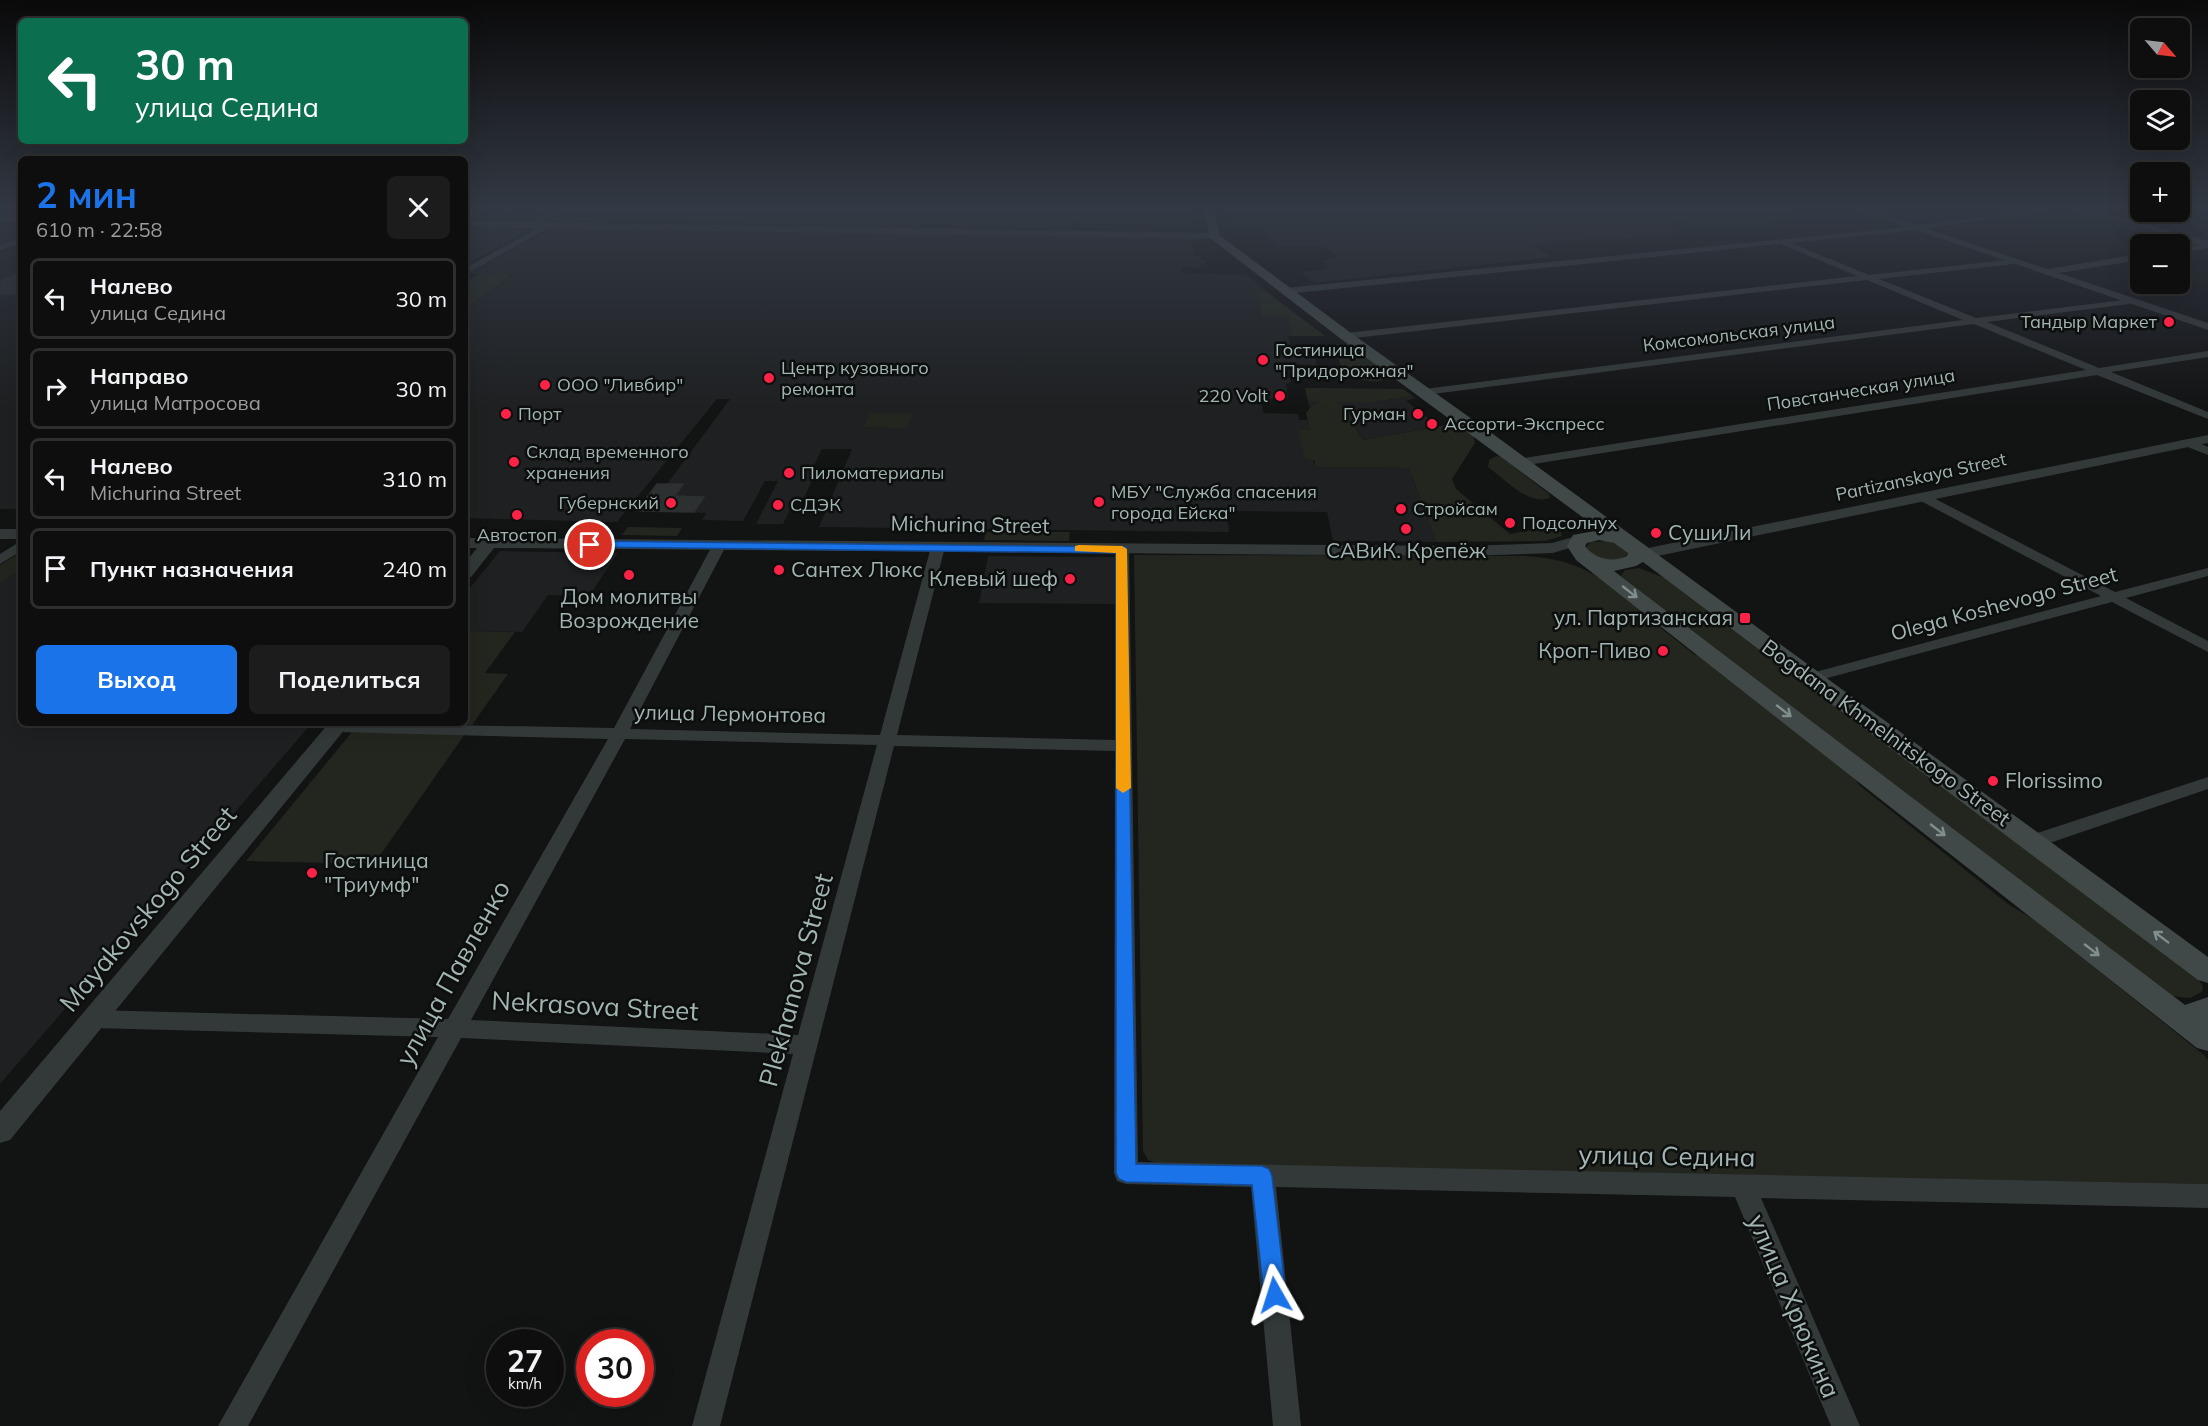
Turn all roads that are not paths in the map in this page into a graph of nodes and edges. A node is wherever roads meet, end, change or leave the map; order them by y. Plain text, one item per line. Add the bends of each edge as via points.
1 (1267, 277) edge
2 (1432, 277) edge
3 (1864, 277) edge
4 (1880, 277) edge
5 (2060, 277) edge
6 (1868, 278) junction
7 (1286, 291) junction
8 (2130, 301) junction
9 (1973, 321) junction
10 (2208, 327) edge
11 (1346, 336) junction
12 (2208, 354) edge
13 (2097, 371) junction
14 (1425, 392) junction
15 (2208, 416) edge
16 (2208, 439) edge
17 (2188, 442) junction
18 (2208, 451) edge
19 (1521, 462) junction
20 (1564, 495) junction
21 (1924, 496) junction
22 (0, 534) edge
23 (18, 534) edge
24 (468, 543) edge
25 (490, 543) junction
26 (719, 546) junction
27 (18, 547) edge
28 (938, 547) junction
29 (1122, 549) junction
30 (1580, 549) junction
31 (1637, 549) junction
32 (0, 560) edge
33 (468, 569) edge
34 (2208, 572) edge
35 (2112, 597) junction
36 (2208, 647) edge
37 (1810, 678) junction
38 (337, 726) edge
39 (369, 726) edge
40 (619, 734) junction
41 (887, 740) junction
42 (1123, 746) junction
43 (2208, 783) edge
44 (2032, 842) junction
45 (2208, 972) edge
46 (93, 1019) junction
47 (453, 1028) junction
48 (2201, 1029) edge
49 (807, 1045) junction
50 (0, 1131) edge
51 (1262, 1176) junction
52 (1743, 1186) junction
53 (2208, 1196) edge
54 (232, 1426) edge
55 (706, 1426) edge
56 (1287, 1426) edge
57 (1846, 1426) edge

1 - 7 main road, Bogdana Khmelnitskogo Street
2 - 7 street
3 - 6 street
4 - 6 street
5 - 8 street
6 - 9 street
6 - 11 street
7 - 11 main road, Bogdana Khmelnitskogo Street
8 - 9 street, Комсомольская улица
8 - 10 street
9 - 13 street
9 - 14 street, Комсомольская улица
11 - 14 main road, Bogdana Khmelnitskogo Street
12 - 13 street, Повстанческая улица
13 - 15 street
13 - 19 street, Повстанческая улица
14 - 19 main road, Bogdana Khmelnitskogo Street
16 - 17 street, Partizanskaya Street
17 - 18 street
17 - 21 street, Partizanskaya Street
19 - 20 main road, Bogdana Khmelnitskogo Street
20 - 30 main road
20 - 31 main road, Bogdana Khmelnitskogo Street
21 - 31 street, Partizanskaya Street
21 - 35 street
22 - 23 street
24 - 25 street, Michurina Street
25 - 26 street, Michurina Street
25 - 33 street
26 - 28 street, Michurina Street
26 - 40 street, улица Павленко
27 - 32 street
28 - 29 street, Michurina Street
28 - 41 street, Plekhanova Street
29 - 30 street, Michurina Street
29 - 42 street
30 - 31 main road via 1585,537 1599,535 1618,538
30 - 31 main road via 1601,564 1626,564 1637,557
30 -> 48 main road, Bogdana Khmelnitskogo Street
31 - 37 main road, Bogdana Khmelnitskogo Street
34 - 35 street, Olega Koshevogo Street
35 - 36 street
35 - 37 street, Olega Koshevogo Street
37 - 44 main road, Bogdana Khmelnitskogo Street
38 - 46 street, Mayakovskogo Street
39 - 40 street, улица Лермонтова
40 - 41 street, улица Лермонтова
40 - 47 street, улица Павленко
41 - 42 street, улица Лермонтова
41 - 49 street, Plekhanova Street
42 - 51 street, улица Седина via 1126,1173
43 - 44 street
45 -> 44 main road, Bogdana Khmelnitskogo Street
46 - 47 street, Nekrasova Street
46 - 50 street, Mayakovskogo Street
47 - 49 street, Nekrasova Street
47 - 54 street, улица Павленко
49 - 55 street, Plekhanova Street
51 - 52 street, улица Седина
51 - 56 street
52 - 53 street, улица Седина
52 - 57 street, улица Хрюкина

